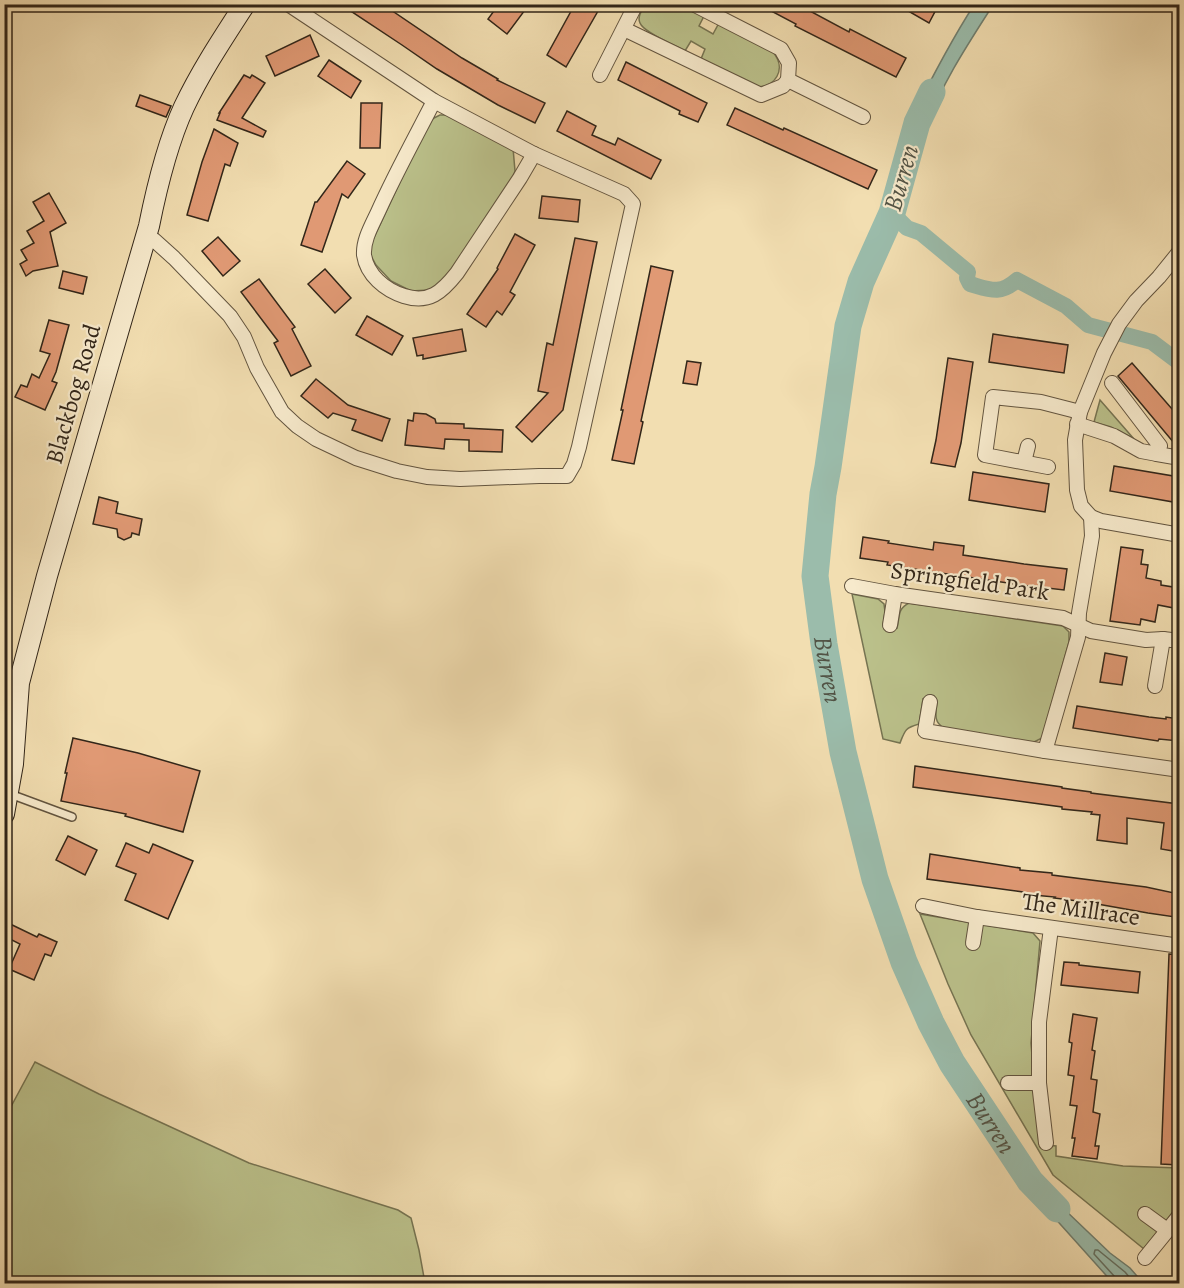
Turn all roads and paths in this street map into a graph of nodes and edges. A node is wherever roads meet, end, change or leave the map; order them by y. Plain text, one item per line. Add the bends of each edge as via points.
1 (244, 4) edge
2 (288, 4) edge
3 (636, 4) edge
4 (693, 4) edge
5 (624, 29) junction
6 (600, 75) dead end
7 (788, 80) junction
8 (434, 101) junction
9 (862, 117) dead end
10 (534, 154) junction
11 (146, 236) junction
12 (1179, 251) edge
13 (1112, 384) dead end
14 (1078, 418) junction
15 (1028, 446) dead end
16 (1157, 454) junction
17 (1179, 458) edge
18 (1024, 462) junction
19 (1048, 467) dead end
20 (1091, 517) junction
21 (1179, 536) edge
22 (852, 586) dead end
23 (895, 594) junction
24 (890, 625) dead end
25 (1079, 625) junction
26 (1163, 639) junction
27 (1179, 641) edge
28 (1155, 686) dead end
29 (930, 702) dead end
30 (1045, 751) junction
31 (1179, 770) edge
32 (8, 793) junction
33 (4, 814) edge
34 (72, 818) dead end
35 (923, 906) dead end
36 (976, 917) junction
37 (1051, 928) junction
38 (973, 943) dead end
39 (1179, 946) edge
40 (1008, 1083) dead end
41 (1040, 1083) junction
42 (1046, 1143) dead end
43 (1145, 1214) dead end
44 (1179, 1215) edge
45 (1167, 1230) junction
46 (1145, 1258) dead end

1 - 11 street, Blackbog Road via 184,108 163,167
2 - 8 street
3 - 5 street
4 - 7 street via 781,49 789,63
5 - 6 street
5 - 7 street via 761,96
7 - 9 street
8 - 10 street
8 - 10 street via 366,239 364,255 381,285 414,299 434,296 447,286
10 - 11 street via 624,194 633,204 579,447 567,476 427,477 356,458 316,439 282,412 230,315 174,258
11 - 32 street, Blackbog Road via 19,683
12 - 14 street via 1119,324
13 - 16 street via 1160,446
14 - 16 street via 1141,451
14 - 18 street via 1041,402 993,397 985,455
14 - 20 street via 1077,490 1081,506
15 - 18 street
16 - 17 street
18 - 19 street
20 - 21 street
20 - 25 street, Springfield Park via 1092,536
22 - 23 street, Springfield Park
23 - 24 street
23 - 25 street, Springfield Park via 1063,618
25 - 26 street, Springfield Park via 1091,631
25 - 30 street, Springfield Park
26 - 27 street, Springfield Park
26 - 28 street
29 - 30 street via 926,731
30 - 31 street
32 - 33 street, Blackbog Road
32 - 34 lane
35 - 36 street, The Millrace
36 - 37 street, The Millrace
36 - 38 street
37 - 39 street, The Millrace
37 - 41 street via 1039,1022
40 - 41 street
41 - 42 street
43 - 45 street
44 - 45 street
45 - 46 street

